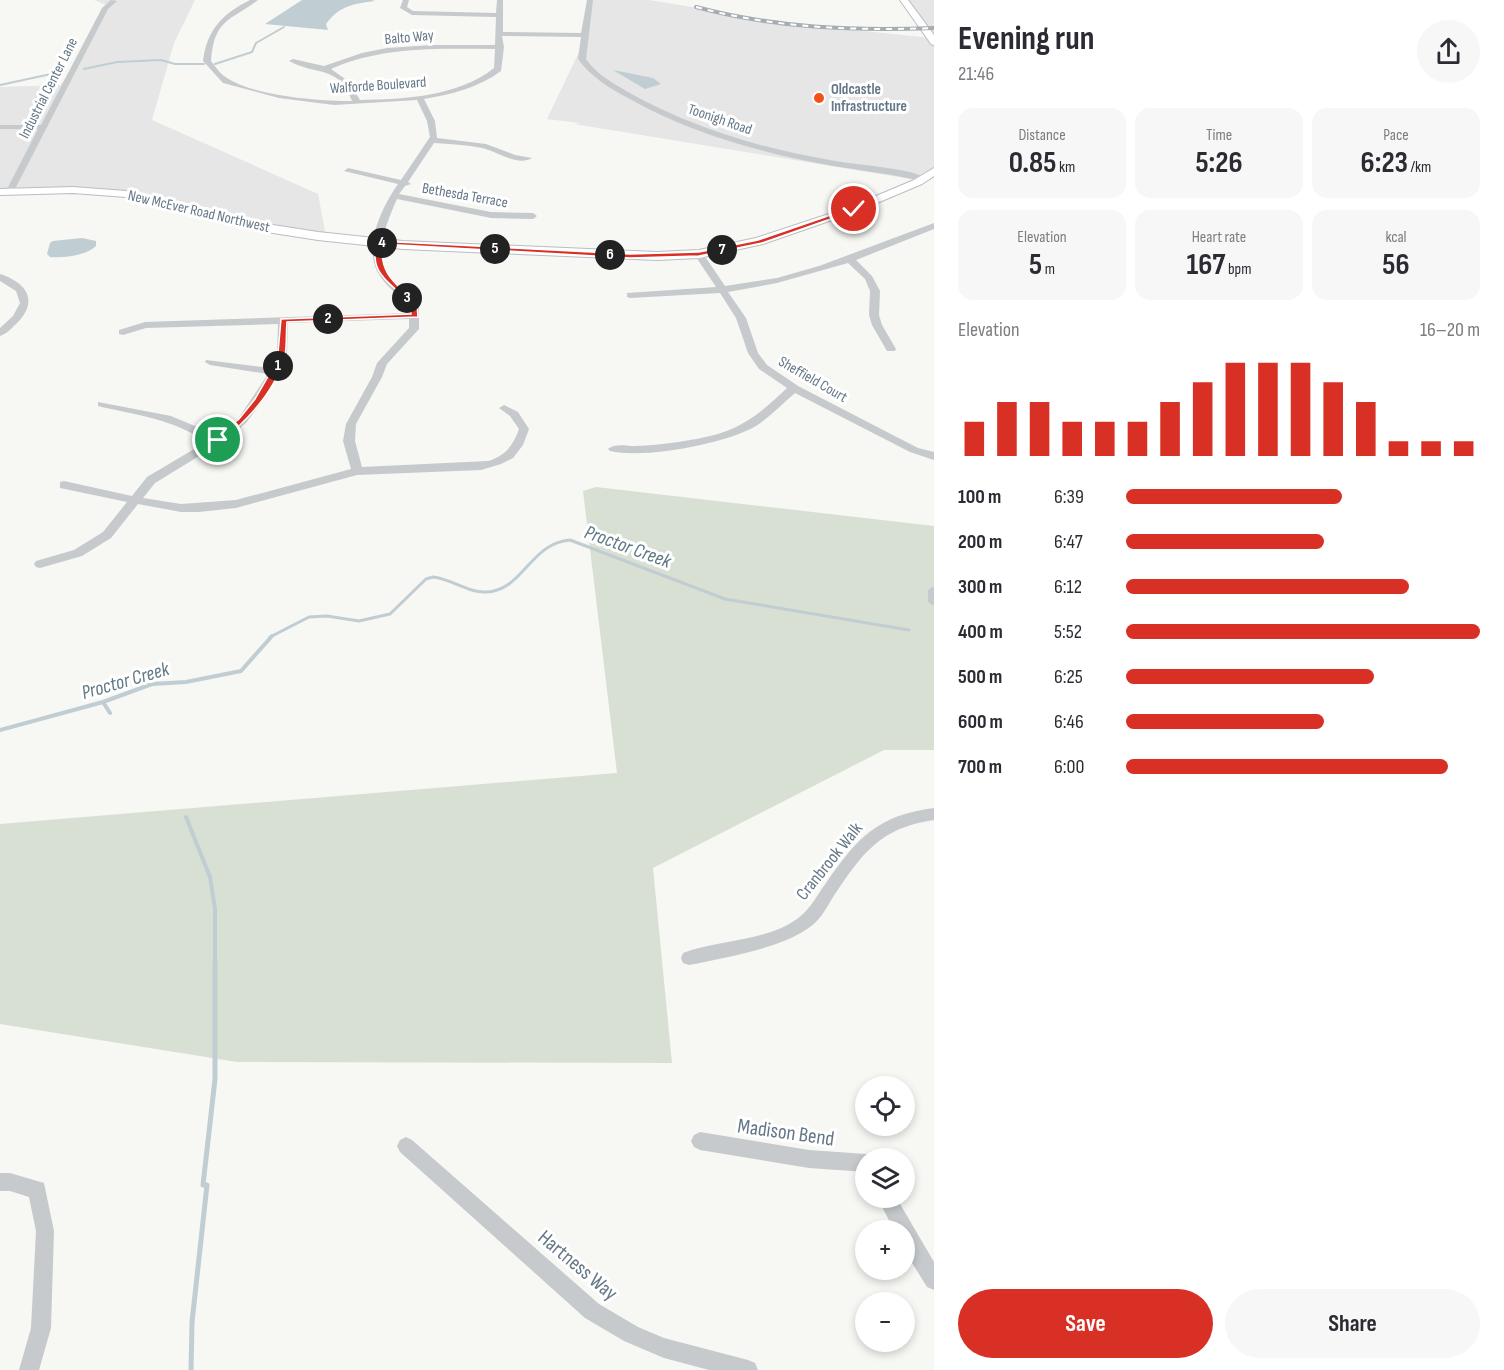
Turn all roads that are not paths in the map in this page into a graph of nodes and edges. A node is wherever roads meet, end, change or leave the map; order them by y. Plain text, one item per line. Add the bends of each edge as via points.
1 (406, 0) edge
2 (500, 0) edge
3 (590, 0) edge
4 (904, 0) edge
5 (114, 1) edge
6 (249, 1) edge
7 (500, 15) junction
8 (500, 34) junction
9 (584, 36) junction
10 (934, 42) edge
11 (500, 47) junction
12 (293, 61) dead end
13 (324, 69) junction
14 (422, 97) junction
15 (357, 103) junction
16 (0, 127) edge
17 (43, 127) junction
18 (436, 140) junction
19 (528, 158) dead end
20 (348, 171) dead end
21 (929, 175) edge
22 (404, 184) junction
23 (5, 191) edge
24 (397, 197) junction
25 (532, 216) dead end
26 (934, 226) edge
27 (379, 242) junction
28 (699, 254) junction
29 (848, 258) junction
30 (0, 278) edge
31 (722, 290) junction
32 (630, 295) dead end
33 (415, 316) junction
34 (283, 320) junction
35 (123, 332) dead end
36 (0, 333) edge
37 (891, 349) dead end
38 (210, 362) dead end
39 (274, 372) junction
40 (794, 388) junction
41 (102, 404) dead end
42 (504, 408) dead end
43 (213, 442) junction
44 (614, 449) dead end
45 (934, 456) edge
46 (357, 471) junction
47 (64, 485) dead end
48 (135, 500) junction
49 (40, 564) dead end
50 (934, 590) edge
51 (934, 602) edge
52 (934, 814) edge
53 (689, 958) dead end
54 (700, 1141) dead end
55 (406, 1146) dead end
56 (855, 1162) edge
57 (0, 1182) edge
58 (915, 1248) edge
59 (934, 1280) edge
60 (29, 1370) edge
61 (748, 1370) edge

1 - 7 street via 403,8 410,13
2 - 7 street, Walforde Boulevard
3 - 9 street, Toonigh Road
4 - 10 street
5 - 17 street, Industrial Center Lane via 105,8
6 - 15 street, Walforde Boulevard via 218,24 207,61 217,74 238,86 321,102
7 - 8 street, Walforde Boulevard
8 - 9 street
8 - 11 street, Walforde Boulevard
9 - 21 street, Toonigh Road via 582,59 596,75 636,101 700,129 775,150
11 - 13 street, Balto Way via 420,48 358,56
11 - 14 street, Walforde Boulevard via 498,69 490,78 463,90
12 - 13 street
13 - 15 street via 345,78
14 - 15 street, Walforde Boulevard
14 - 18 street via 440,130
16 - 17 street
17 - 23 street, Industrial Center Lane
18 - 19 street via 486,146
18 - 22 street
20 - 22 street
21 - 28 street, New McEver Road Northwest via 854,209 759,242
22 - 24 street
23 - 27 street, New McEver Road Northwest via 126,194 248,225
24 - 25 street, Bethesda Terrace via 491,215
24 - 27 street
26 - 29 street
27 - 28 street, New McEver Road Northwest via 630,256
27 - 33 street via 378,262 383,274 414,305
28 - 31 street, Sheffield Court
29 - 31 street via 787,278
29 - 37 street via 869,278 875,291 877,325
30 - 36 street via 18,287 25,299 16,320
31 - 32 street
31 - 40 street, Sheffield Court via 741,318 753,353 763,367
33 - 34 street
33 - 46 street via 414,329 382,363 351,424 349,441
34 - 35 street via 145,325
34 - 39 street via 282,353
38 - 39 street
39 - 43 street via 242,421
40 - 44 street via 738,430 660,449
40 - 45 street, Sheffield Court via 914,450
41 - 43 street via 167,418
42 - 46 street via 514,414 524,429 514,452 499,462
43 - 48 street via 151,480
46 - 48 street via 236,504 181,508
47 - 48 street
48 - 49 street via 107,535 87,549
50 - 51 street
52 - 53 street, Cranbrook Walk via 900,820 875,833 855,854 817,909 800,925 741,946
54 - 56 street, Madison Bend via 809,1159
55 - 61 street, Hartness Way via 592,1311 664,1348
57 - 60 street via 37,1190 45,1231 41,1328
58 - 59 street

